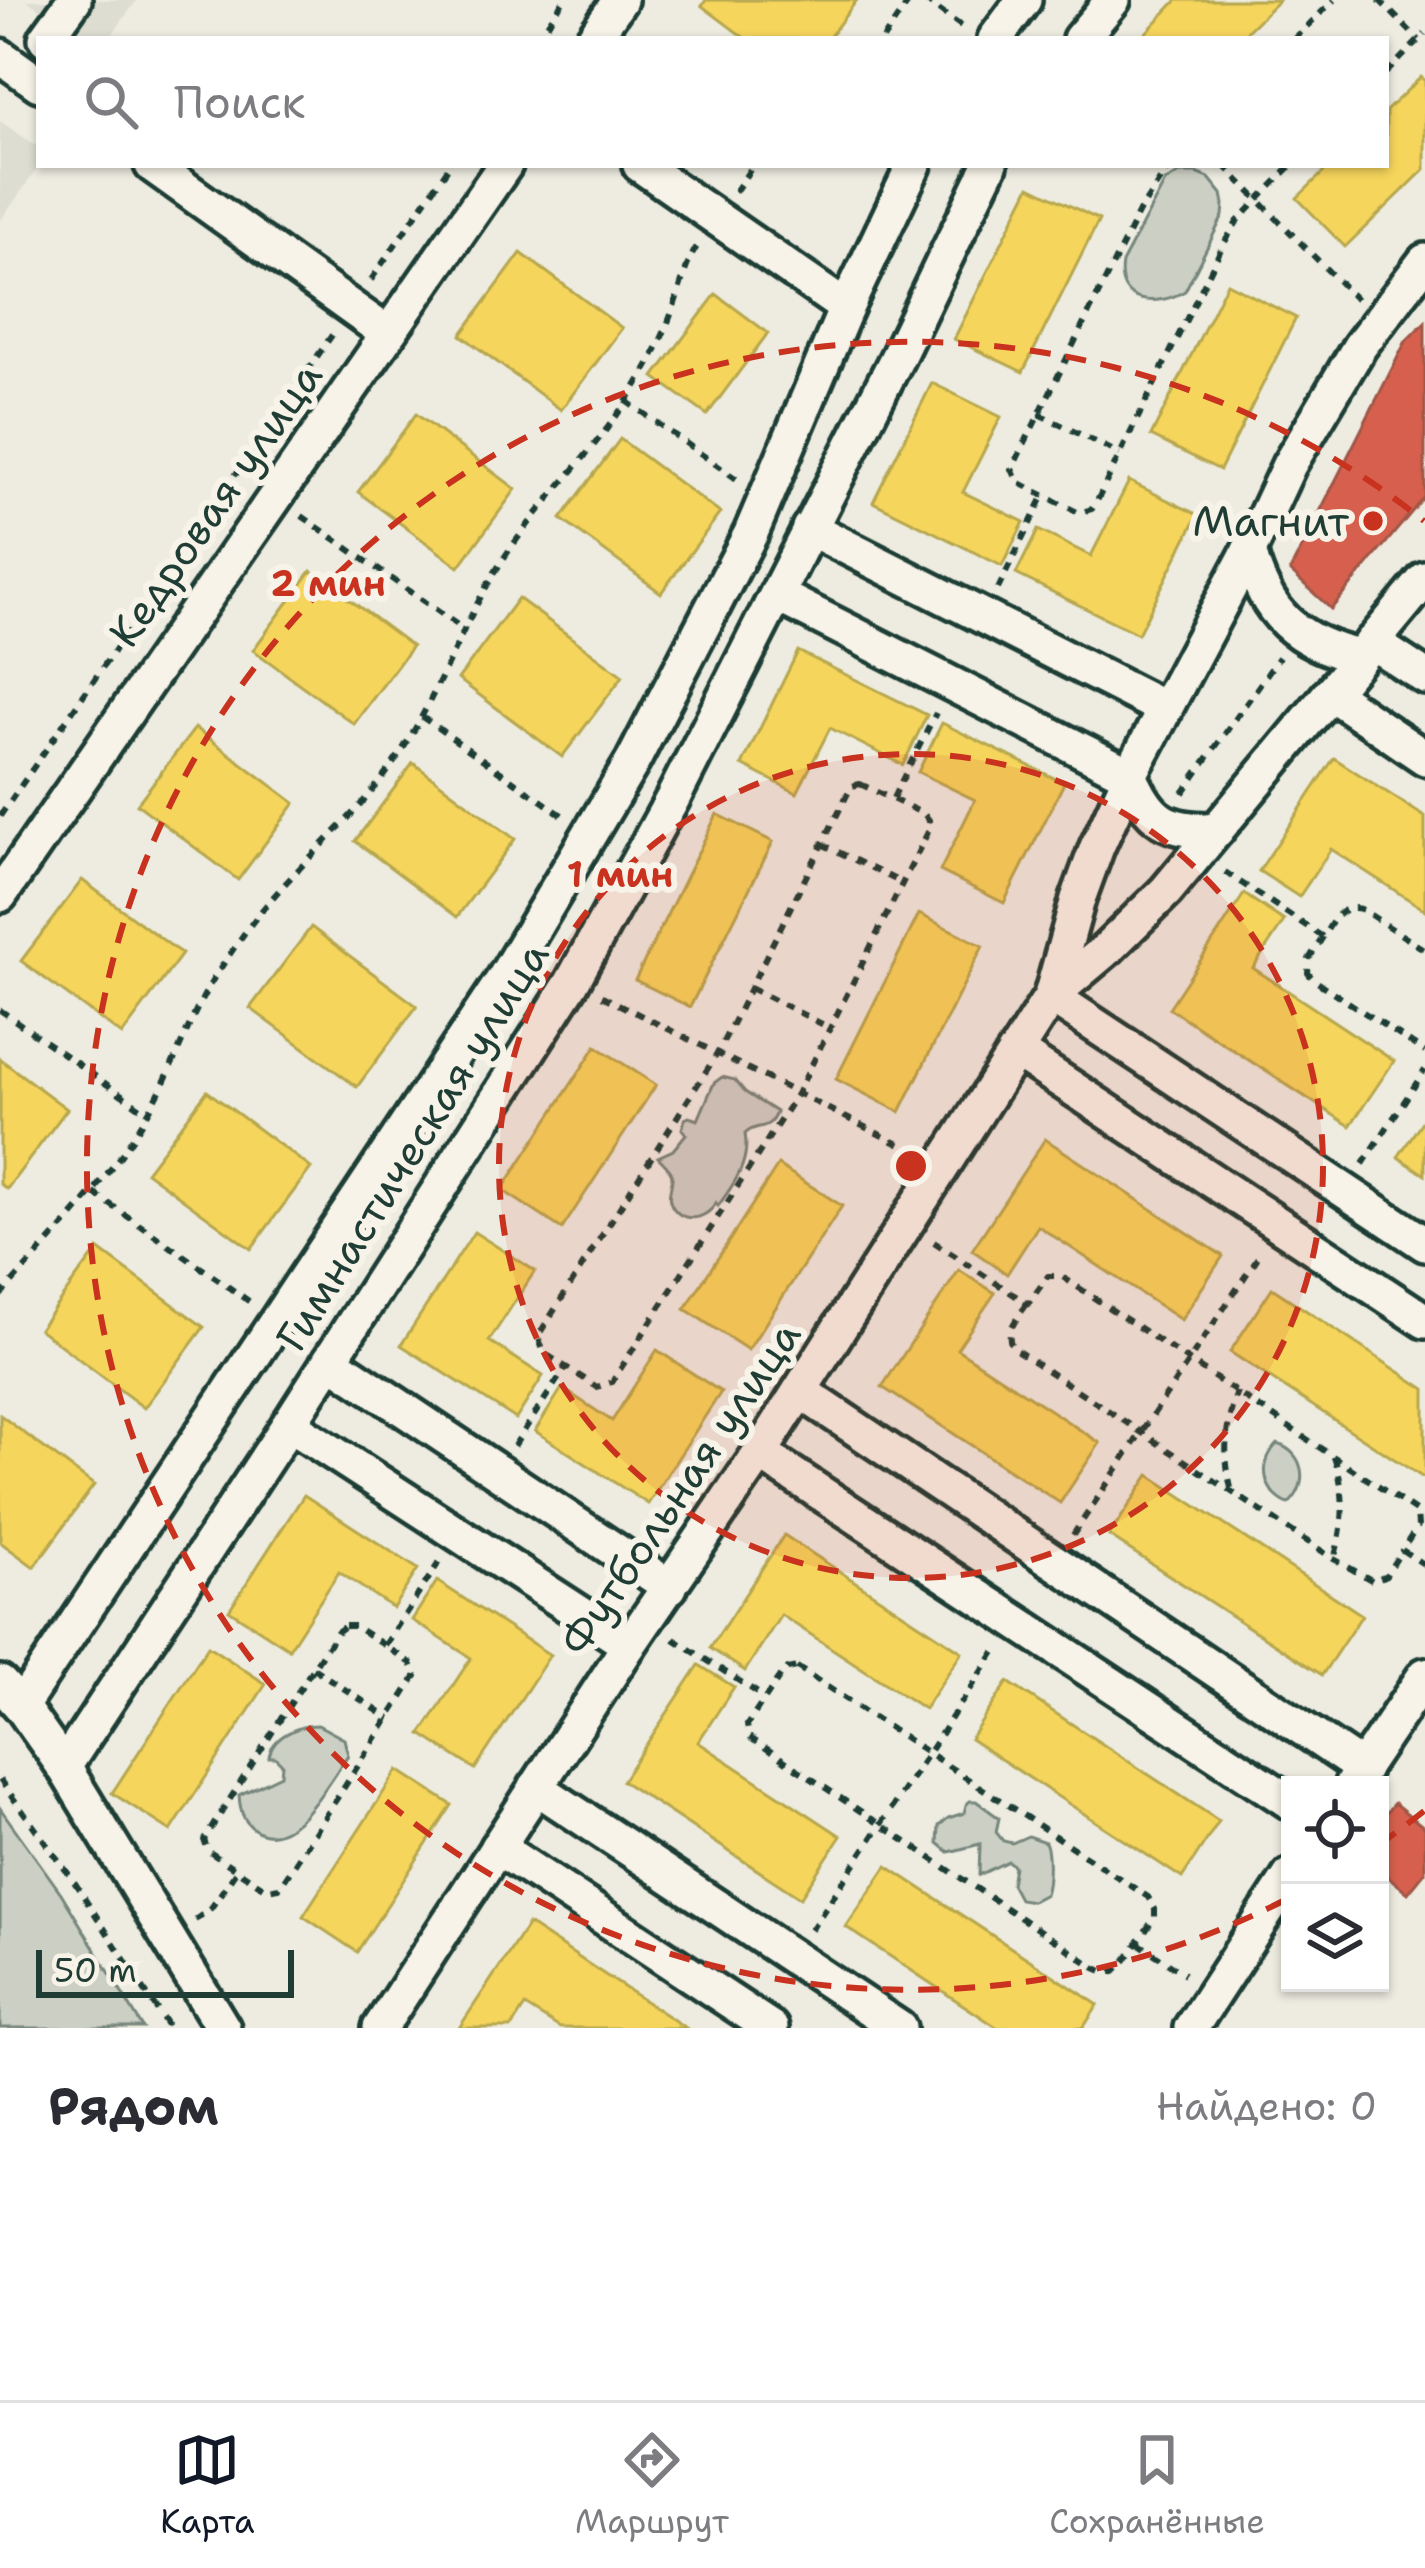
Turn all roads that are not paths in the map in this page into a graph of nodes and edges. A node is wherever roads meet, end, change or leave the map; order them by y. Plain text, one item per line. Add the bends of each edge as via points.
1 (74, 0) edge
2 (620, 0) edge
3 (1024, 0) edge
4 (1113, 0) edge
5 (48, 36) edge
6 (595, 36) edge
7 (996, 36) edge
8 (1083, 36) edge
9 (156, 168) edge
10 (503, 168) edge
11 (644, 168) edge
12 (913, 168) edge
13 (989, 168) edge
14 (1425, 261) edge
15 (846, 308) junction
16 (388, 334) junction
17 (809, 527) junction
18 (1249, 551) junction
19 (1425, 579) edge
20 (777, 595) junction
21 (1366, 650) junction
22 (1425, 677) edge
23 (1330, 693) junction
24 (1165, 709) junction
25 (1425, 758) edge
26 (1130, 775) junction
27 (1207, 842) junction
28 (0, 895) edge
29 (503, 980) junction
30 (1052, 995) junction
31 (553, 1011) junction
32 (1016, 1051) junction
33 (1425, 1244) edge
34 (1425, 1321) edge
35 (330, 1360) junction
36 (800, 1391) junction
37 (289, 1424) junction
38 (760, 1453) junction
39 (670, 1588) junction
40 (638, 1633) junction
41 (1425, 1675) edge
42 (10, 1694) edge
43 (64, 1767) junction
44 (1356, 1776) edge
45 (1358, 1776) edge
46 (536, 1787) junction
47 (1281, 1796) edge
48 (497, 1847) junction
49 (1285, 1884) edge
50 (223, 2028) edge
51 (380, 2028) edge
52 (771, 2028) edge
53 (899, 2028) edge
54 (1190, 2028) edge

1 - 5 street
2 - 6 street
3 - 7 street
4 - 8 street
9 - 16 street
10 - 16 street, Кедровая улица
11 - 15 street
12 - 15 street, Гимнастическая улица
13 - 17 street, Гимнастическая улица
14 - 18 street, Футбольная улица via 1360,346 1289,464
15 - 29 street, Гимнастическая улица via 752,533 633,761
16 - 28 street, Кедровая улица
17 - 20 street, Гимнастическая улица
17 - 24 street
18 - 21 street via 1256,578 1286,623 1333,651
18 - 24 street, Футбольная улица
19 - 21 street, Футбольная улица
20 - 26 street
20 - 31 street, Гимнастическая улица
21 - 22 street
21 - 23 street, Футбольная улица
23 - 25 street
23 - 27 street, Футбольная улица
24 - 26 street, Футбольная улица
26 - 27 street via 1141,800 1164,821
26 - 30 street, Футбольная улица via 1078,899
27 - 30 street, Футбольная улица via 1123,934
29 - 31 street
29 - 42 street, Гимнастическая улица via 277,1320
30 - 32 street, Футбольная улица
30 - 33 street
31 - 35 street, Гимнастическая улица
32 - 34 street
32 - 36 street, Футбольная улица
35 - 37 street, Гимнастическая улица
35 - 39 street
36 - 38 street, Футбольная улица
36 - 44 street
37 - 40 street
37 - 43 street, Гимнастическая улица
38 - 39 street, Футбольная улица
38 - 47 street
39 - 40 street, Футбольная улица
40 - 46 street, Футбольная улица
41 - 45 street
42 - 43 street
43 - 50 street
46 - 48 street, Футбольная улица
46 - 53 street
48 - 51 street, Футбольная улица
48 - 52 street
49 - 54 street

